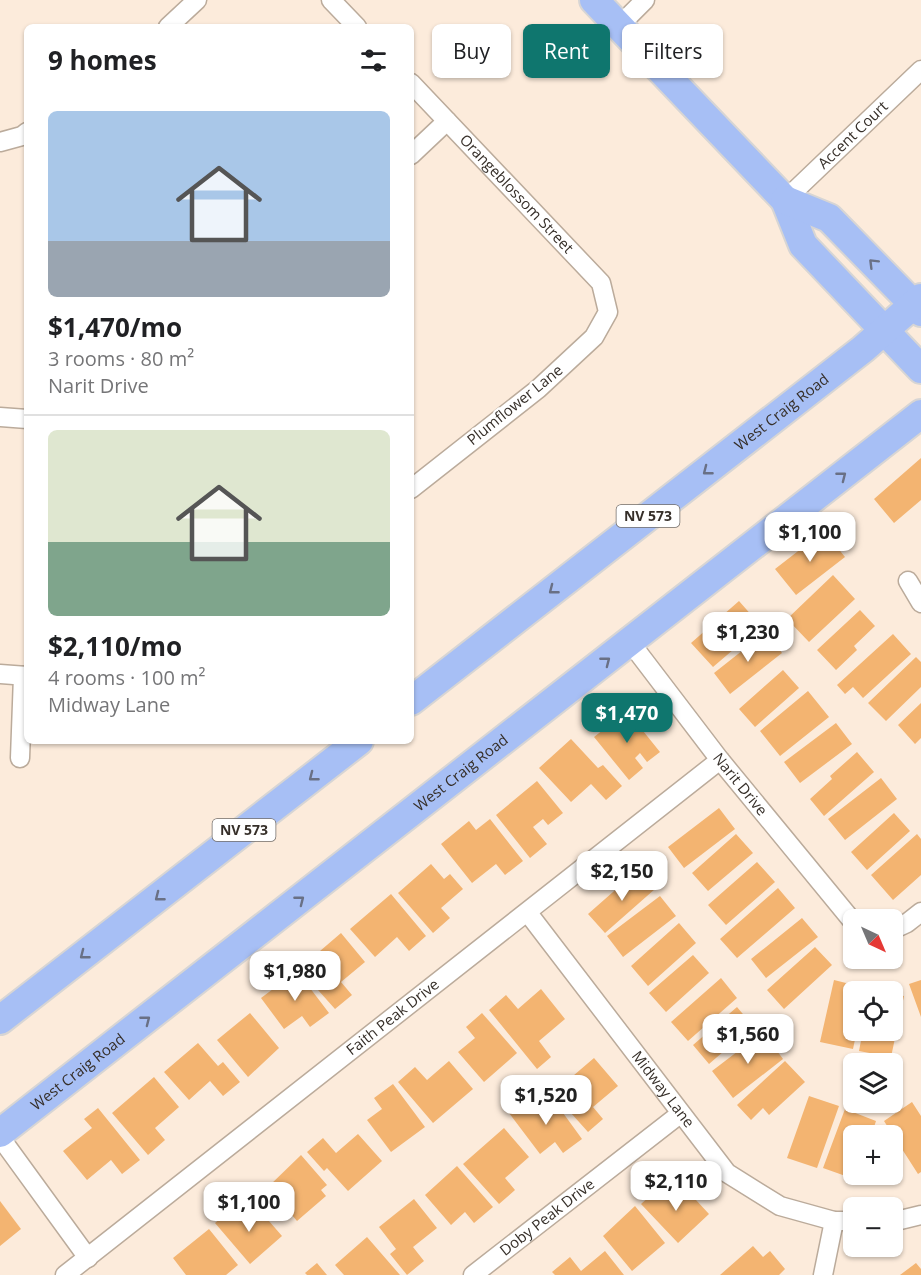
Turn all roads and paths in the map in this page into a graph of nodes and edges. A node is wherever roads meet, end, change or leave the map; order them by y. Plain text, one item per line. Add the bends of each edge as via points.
1 (197, 0) edge
2 (331, 0) edge
3 (594, 0) edge
4 (645, 0) edge
5 (171, 24) edge
6 (354, 24) edge
7 (619, 26) junction
8 (921, 70) edge
9 (414, 86) edge
10 (447, 121) junction
11 (24, 134) edge
12 (0, 142) edge
13 (414, 152) edge
14 (785, 200) junction
15 (919, 305) edge
16 (608, 312) joint
17 (885, 331) junction
18 (921, 369) edge
19 (921, 414) edge
20 (0, 417) edge
21 (24, 419) edge
22 (414, 487) edge
23 (908, 580) dead end
24 (921, 603) edge
25 (630, 642) junction
26 (0, 674) edge
27 (24, 676) edge
28 (24, 692) edge
29 (414, 699) edge
30 (355, 744) edge
31 (20, 758) dead end
32 (720, 760) junction
33 (843, 910) edge
34 (921, 912) edge
35 (528, 913) junction
36 (903, 925) edge
37 (0, 1020) edge
38 (680, 1114) junction
39 (0, 1135) edge
40 (921, 1215) edge
41 (903, 1219) edge
42 (834, 1221) junction
43 (843, 1221) edge
44 (88, 1258) junction
45 (65, 1275) edge
46 (473, 1275) edge
47 (824, 1275) edge

1 - 5 street
2 - 6 street
3 - 7 main road
4 - 7 street
7 - 14 main road
8 - 14 street, Accent Court
9 - 10 street, Orangeblossom Street
10 - 13 street
10 - 16 street, Orangeblossom Street via 601,283
11 - 12 street
15 -> 14 main road via 829,218
14 - 17 main road via 803,245
15 - 17 main road, West Craig Road / NV 573
16 - 22 street, Plumflower Lane via 594,337 538,389
17 - 18 main road
17 -> 29 main road, West Craig Road / NV 573
25 -> 19 main road, West Craig Road
20 - 21 street
23 - 24 street
25 - 32 street, Narit Drive
39 -> 25 main road, West Craig Road
26 - 27 street
28 - 31 street
30 -> 37 main road, NV 573
32 - 33 street, Narit Drive
32 - 35 street, Faith Peak Drive
34 - 36 street
35 - 38 street, Midway Lane
35 - 44 street, Faith Peak Drive
38 - 42 street, Midway Lane via 727,1173 780,1206
38 - 46 street, Doby Peak Drive
39 - 44 street
40 - 41 street
42 - 43 street, Midway Lane
42 - 47 street
44 - 45 street, Faith Peak Drive

